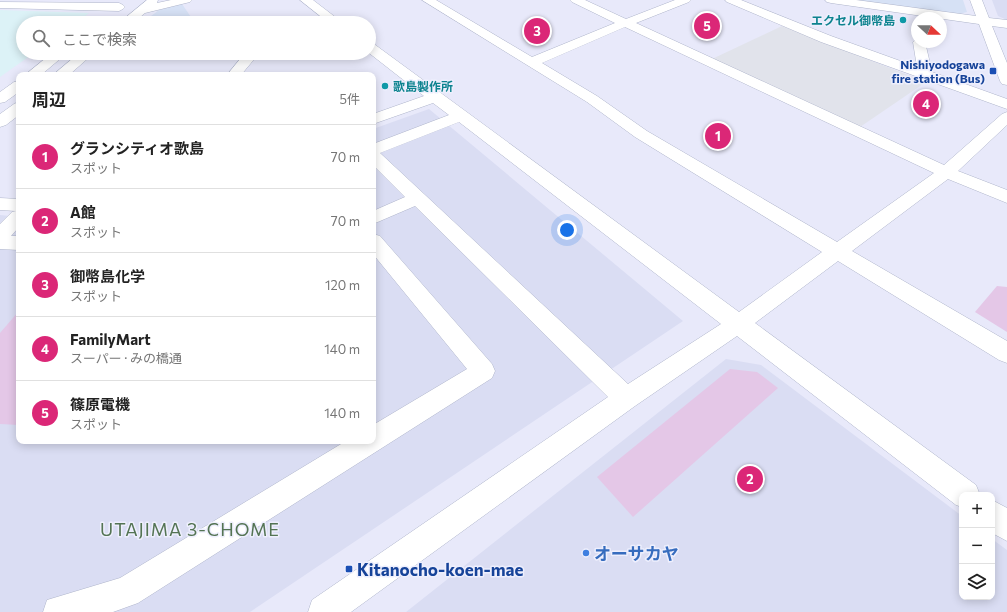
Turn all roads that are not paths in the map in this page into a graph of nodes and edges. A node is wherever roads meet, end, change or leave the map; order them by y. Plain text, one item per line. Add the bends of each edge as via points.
1 (154, 0) edge
2 (186, 0) edge
3 (306, 0) edge
4 (428, 0) edge
5 (576, 0) edge
6 (685, 0) edge
7 (731, 0) edge
8 (831, 0) edge
9 (976, 0) edge
10 (124, 4) edge
11 (0, 5) edge
12 (142, 10) junction
13 (108, 16) edge
14 (134, 16) edge
15 (328, 16) edge
16 (984, 21) junction
17 (625, 23) junction
18 (1007, 24) edge
19 (920, 48) edge
20 (376, 52) edge
21 (51, 60) edge
22 (78, 60) edge
23 (246, 60) edge
24 (533, 62) junction
25 (36, 72) edge
26 (64, 72) edge
27 (236, 72) edge
28 (925, 74) junction
29 (1007, 81) edge
30 (16, 87) edge
31 (436, 97) junction
32 (0, 100) edge
33 (1007, 104) edge
34 (16, 109) edge
35 (461, 116) junction
36 (1007, 117) edge
37 (376, 118) edge
38 (0, 122) edge
39 (376, 149) edge
40 (376, 159) edge
41 (946, 172) junction
42 (1007, 197) edge
43 (418, 198) junction
44 (0, 204) edge
45 (16, 205) edge
46 (376, 217) edge
47 (16, 219) edge
48 (0, 235) edge
49 (0, 242) edge
50 (16, 243) edge
51 (376, 245) edge
52 (837, 251) junction
53 (738, 324) junction
54 (1007, 353) edge
55 (626, 398) junction
56 (376, 438) edge
57 (366, 444) edge
58 (962, 492) edge
59 (995, 517) edge
60 (1007, 526) edge
61 (59, 612) edge
62 (324, 612) edge

1 - 12 street
2 - 12 street
3 - 15 street
4 - 24 street
5 - 17 street
6 - 17 street
7 - 28 street via 826,39
8 - 16 street
9 - 16 street
10 - 11 street
10 - 13 street
12 - 14 street
16 - 18 street
16 - 29 street
17 - 24 street
17 - 41 street
19 - 28 street
20 - 31 street
21 - 25 street
22 - 26 street
23 - 27 street
24 - 52 street via 641,134
28 - 33 street
30 - 32 street
31 - 35 street
31 - 37 street
34 - 38 street
35 - 39 street
35 - 53 street
36 - 41 street
40 - 43 street
41 - 42 street
41 - 52 street
43 - 46 street
43 - 55 street
44 - 45 street
47 - 48 street
49 - 50 street
51 - 56 street via 483,371
52 - 53 street
52 - 54 street
53 - 55 street
53 - 58 street
55 - 62 street
57 - 61 street via 127,592
59 - 60 street

